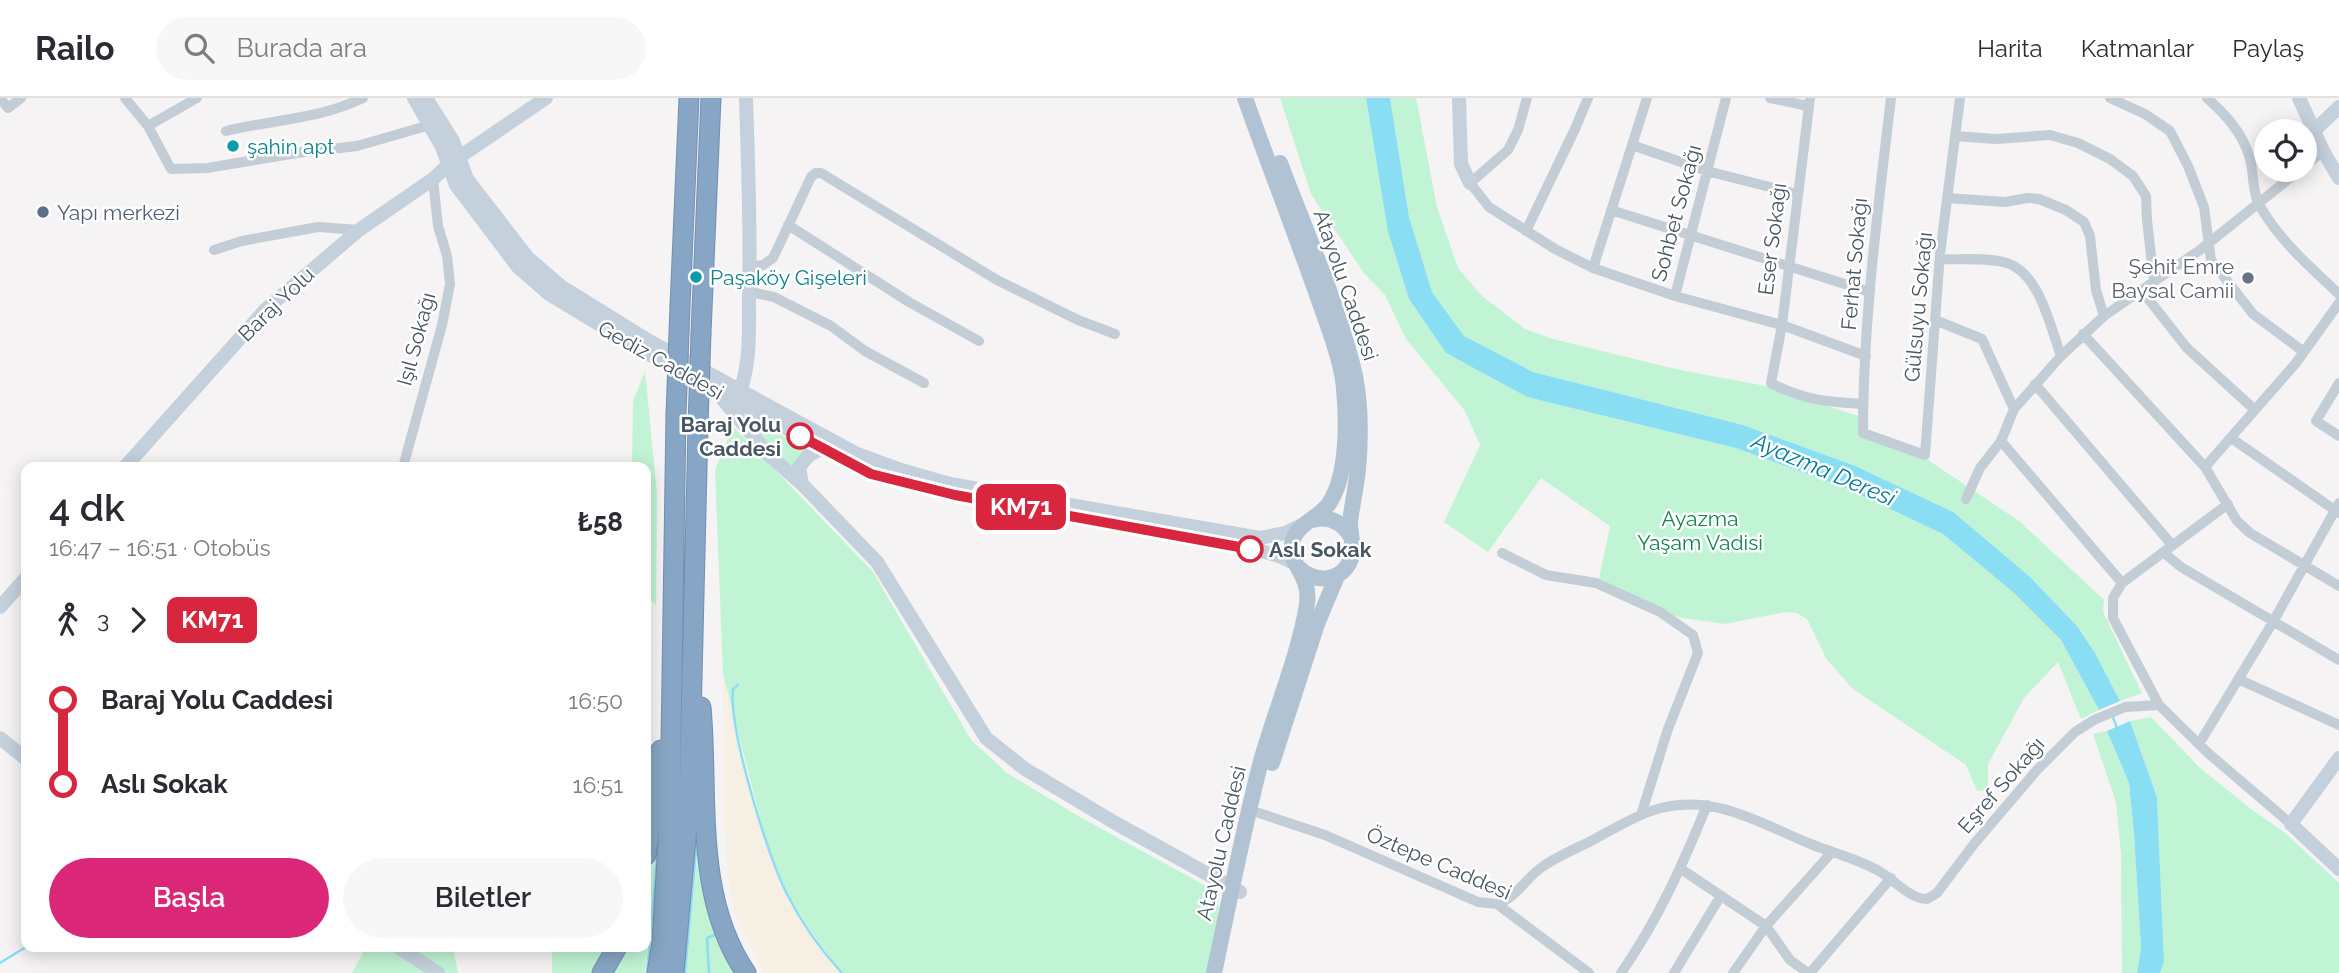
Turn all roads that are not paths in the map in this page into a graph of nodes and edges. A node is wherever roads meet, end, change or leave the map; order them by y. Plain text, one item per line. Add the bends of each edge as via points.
1 (0, 98) edge
2 (21, 98) edge
3 (125, 98) edge
4 (197, 98) edge
5 (363, 98) edge
6 (414, 98) edge
7 (426, 98) edge
8 (546, 98) edge
9 (689, 98) edge
10 (711, 98) edge
11 (746, 98) edge
12 (1245, 98) edge
13 (1257, 98) edge
14 (1459, 98) edge
15 (1527, 98) edge
16 (1588, 98) edge
17 (1647, 98) edge
18 (1726, 98) edge
19 (1770, 98) edge
20 (1891, 98) edge
21 (1960, 98) edge
22 (2110, 98) edge
23 (2207, 98) edge
24 (2299, 98) edge
25 (1809, 102) edge
26 (2339, 107) edge
27 (2310, 119) edge
28 (430, 124) junction
29 (148, 126) junction
30 (2317, 128) edge
31 (226, 131) dead end
32 (2317, 135) edge
33 (1955, 136) junction
34 (1632, 145) junction
35 (2323, 151) junction
36 (2317, 156) edge
37 (454, 161) junction
38 (1707, 171) junction
39 (2339, 178) edge
40 (433, 179) junction
41 (2285, 182) edge
42 (1470, 183) junction
43 (1797, 194) junction
44 (1947, 198) junction
45 (2258, 204) junction
46 (1611, 211) junction
47 (788, 225) junction
48 (359, 230) junction
49 (1526, 231) junction
50 (1690, 235) junction
51 (2209, 243) junction
52 (214, 250) dead end
53 (1940, 259) junction
54 (1789, 265) junction
55 (750, 267) junction
56 (1593, 268) junction
57 (2154, 282) junction
58 (2142, 291) junction
59 (750, 292) junction
60 (1870, 292) junction
61 (2339, 294) edge
62 (1675, 296) junction
63 (2339, 303) edge
64 (2104, 316) junction
65 (1935, 320) junction
66 (1782, 326) junction
67 (1115, 334) dead end
68 (2083, 334) junction
69 (979, 341) dead end
70 (2304, 352) junction
71 (1866, 356) junction
72 (2061, 356) junction
73 (924, 383) dead end
74 (2339, 383) edge
75 (2035, 384) junction
76 (715, 390) junction
77 (738, 397) junction
78 (1863, 404) junction
79 (2014, 409) junction
80 (2255, 410) junction
81 (1863, 433) joint
82 (2339, 436) edge
83 (2231, 438) junction
84 (2001, 441) junction
85 (823, 449) junction
86 (129, 462) edge
87 (404, 462) edge
88 (2205, 467) junction
89 (803, 485) junction
90 (1966, 499) dead end
91 (2228, 504) junction
92 (2337, 509) edge
93 (1307, 522) junction
94 (1350, 535) junction
95 (2168, 548) junction
96 (1502, 553) dead end
97 (1296, 564) junction
98 (2304, 565) junction
99 (1337, 576) junction
100 (674, 582) junction
101 (2122, 583) junction
102 (21, 584) edge
103 (2339, 586) edge
104 (0, 607) edge
105 (693, 615) junction
106 (2273, 622) junction
107 (2339, 660) edge
108 (2238, 679) junction
109 (2159, 705) junction
110 (2339, 725) edge
111 (0, 738) edge
112 (2199, 744) junction
113 (21, 755) edge
114 (2339, 758) edge
115 (1707, 805) junction
116 (1259, 813) junction
117 (1641, 815) junction
118 (651, 821) edge
119 (2291, 824) junction
120 (1832, 852) junction
121 (1681, 869) junction
122 (2339, 869) edge
123 (1891, 878) junction
124 (1236, 890) junction
125 (1720, 897) junction
126 (1497, 904) junction
127 (1766, 926) junction
128 (406, 952) edge
129 (614, 952) edge
130 (438, 973) edge
131 (602, 973) edge
132 (657, 973) edge
133 (674, 973) edge
134 (746, 973) edge
135 (1214, 973) edge
136 (1221, 973) edge
137 (1589, 973) edge
138 (1621, 973) edge
139 (1674, 973) edge
140 (1733, 973) edge
141 (1809, 973) edge

1 - 2 street via 8,108
3 - 29 street
4 - 29 street
5 - 31 street via 320,115
6 - 28 main road
7 - 37 main road via 453,141
8 - 37 main road, Baraj Yolu
9 - 100 highway, bridge
10 - 105 highway, bridge
11 - 55 main road
12 - 93 main road, Atayolu Caddesi via 1325,318 1344,384 1346,428 1340,474 1331,501
13 - 94 main road, Atayolu Caddesi via 1353,365 1359,411 1358,470
14 - 42 main road via 1461,164
15 - 42 street via 1508,149
16 - 49 street
17 - 34 street
18 - 38 street, Sohbet Sokağı
19 - 25 street
20 - 60 street, Ferhat Sokağı
21 - 33 street, Gülsuyu Sokağı
22 - 51 street via 2170,131 2204,207
23 - 45 street via 2238,131 2249,156
24 - 27 main road
25 - 43 street, Eser Sokağı
26 - 30 main road
28 - 29 street via 357,146 171,169
28 - 37 main road
32 - 35 main road
33 - 44 street, Gülsuyu Sokağı
33 - 57 street via 2050,135 2110,159 2133,176 2146,196
34 - 38 street
34 - 46 street
35 - 36 street
35 - 39 main road
37 - 40 main road, Baraj Yolu
37 - 76 main road, Gediz Caddesi via 456,185 518,267 549,294
37 - 77 main road, Gediz Caddesi via 528,258 562,287
38 - 43 street
38 - 50 street, Sohbet Sokağı
40 - 48 main road, Baraj Yolu
40 - 87 street, Işıl Sokağı via 450,284
41 - 45 street
42 - 49 street, Sohbet Sokağı via 1489,207
43 - 54 street, Eser Sokağı
44 - 53 street, Gülsuyu Sokağı
44 - 64 street via 2005,202 2028,198 2066,210 2084,222 2091,236 2096,290
45 - 51 street
45 - 61 street via 2289,244
46 - 50 street
46 - 56 street
47 - 55 street via 772,258
47 - 67 street via 811,177 821,173 997,279
47 - 69 street
48 - 52 street via 318,227
48 - 86 main road, Baraj Yolu via 266,309
49 - 56 street, Sohbet Sokağı
50 - 54 street
50 - 62 street, Sohbet Sokağı
51 - 57 street
51 - 70 street via 2211,260 2253,314
53 - 65 street, Gülsuyu Sokağı
53 - 72 street via 2005,262 2028,277
54 - 60 street
54 - 66 street, Eser Sokağı
55 - 59 main road
56 - 62 street, Sohbet Sokağı
57 - 58 street
58 - 64 street
58 - 80 street via 2187,348
59 - 73 street via 774,297 831,326 871,355
59 - 77 main road via 748,356
60 - 71 street, Ferhat Sokağı
62 - 66 street
63 - 70 street
64 - 68 street
65 - 79 street via 1982,339
65 - 81 street, Gülsuyu Sokağı via 1925,455
66 - 71 street
66 - 78 street, Eser Sokağı via 1771,383 1820,402
68 - 72 street
68 - 88 street
70 - 80 street
71 - 78 street, Ferhat Sokağı
72 - 75 street
74 - 82 street via 2316,421
75 - 79 street
75 - 95 street
76 - 77 main road, Gediz Caddesi
76 - 89 main road via 769,455
77 - 85 main road, Gediz Caddesi
77 - 93 main road, Gediz Caddesi via 855,453 950,484 1260,538
78 - 81 street, Ferhat Sokağı
79 - 84 street
80 - 83 street
83 - 88 street
83 - 92 street
84 - 90 street via 1980,468
84 - 101 street
85 - 89 main road via 809,455 799,467
85 - 97 main road, Gediz Caddesi via 871,474 955,495 1249,549
88 - 91 street
89 - 124 main road via 877,562 986,738 1025,769
91 - 95 street
91 - 98 street via 2250,533
92 - 98 street
93 - 94 main road via 1336,521
93 - 97 main road, Atayolu Caddesi via 1292,544
94 - 99 main road, Atayolu Caddesi via 1350,561
95 - 101 street
95 - 106 street via 2181,567
96 - 117 street via 1546,575 1596,583 1660,612 1693,635 1698,653
97 - 99 main road via 1319,579
97 - 124 main road, Atayolu Caddesi via 1308,589 1304,620 1262,761
98 - 103 street
98 - 106 street
99 - 116 main road, Atayolu Caddesi via 1317,624
100 - 118 highway via 663,738
100 - 132 highway via 670,808
101 - 109 street via 2113,598 2113,618
102 - 104 main road
105 - 133 highway via 688,804
105 - 134 highway via 704,737 706,852 718,914
106 - 107 street
106 - 108 street
108 - 110 street
108 - 112 street
109 - 112 street
109 - 123 street, Eşref Sokağı via 2125,707 2094,720 2065,741 1931,898 1918,899
111 - 113 main road
112 - 119 street
114 - 119 main road
115 - 117 street, Eşref Sokağı via 1677,805
115 - 120 street, Eşref Sokağı via 1733,811
115 - 121 street
116 - 124 main road, Atayolu Caddesi
116 - 126 street, Öztepe Caddesi via 1325,835 1478,902
117 - 126 street, Eşref Sokağı via 1550,862
119 - 122 main road
120 - 123 street, Eşref Sokağı
120 - 127 street
121 - 125 street
121 - 138 street via 1650,930
123 - 141 street
124 - 135 main road, Atayolu Caddesi
124 - 136 main road, Atayolu Caddesi
125 - 127 street
125 - 139 street
126 - 137 street, Öztepe Caddesi
127 - 140 street
127 - 141 street via 1790,960
128 - 130 main road
129 - 131 highway

